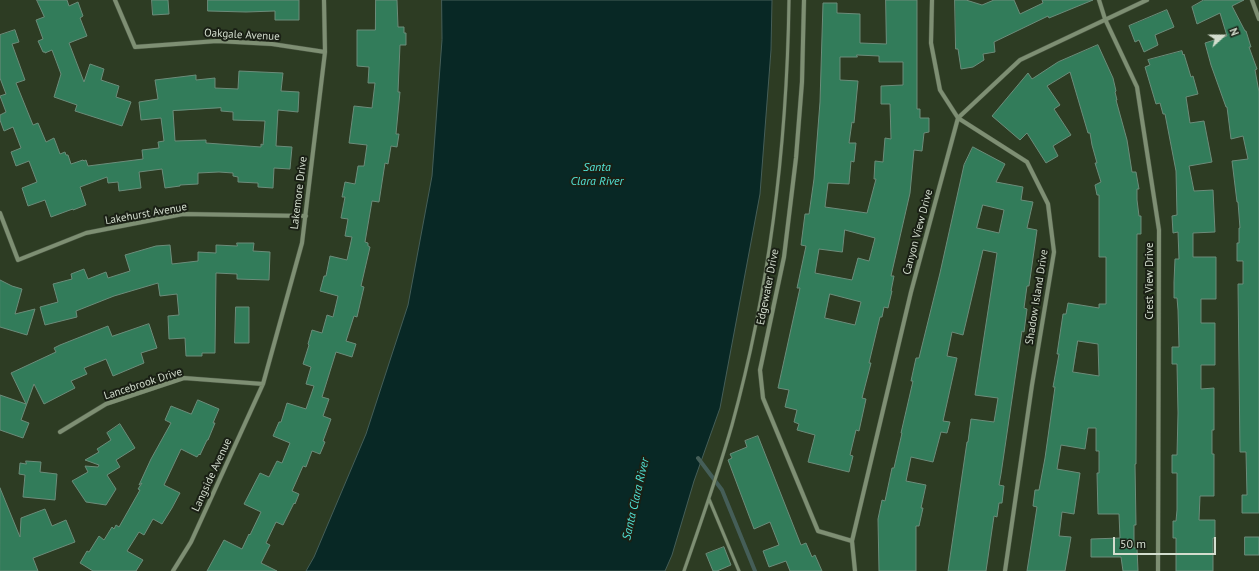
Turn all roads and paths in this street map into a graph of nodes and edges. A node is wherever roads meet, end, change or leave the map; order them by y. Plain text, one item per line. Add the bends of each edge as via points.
1 (115, 0) edge
2 (324, 0) edge
3 (789, 0) edge
4 (804, 0) edge
5 (932, 0) edge
6 (1099, 0) edge
7 (1147, 0) edge
8 (1252, 0) edge
9 (1105, 19) junction
10 (1259, 19) edge
11 (325, 52) junction
12 (958, 118) junction
13 (0, 213) edge
14 (306, 216) junction
15 (263, 384) junction
16 (60, 432) dead end
17 (709, 499) junction
18 (852, 541) junction
19 (173, 571) edge
20 (684, 571) edge
21 (739, 571) edge
22 (855, 571) edge
23 (1005, 571) edge
24 (1158, 571) edge

1 - 11 street, Oakgale Avenue via 135,47 217,41 272,44
2 - 11 street, Lakemore Drive
3 - 17 lane via 784,122 768,259 749,355 732,424
4 - 18 street, Edgewater Drive via 802,82 795,166 784,258 760,370 763,398 818,531
5 - 12 street, Shadow Island Drive via 931,43 940,90
6 - 9 street, Crest View Drive
7 - 9 street
8 - 10 street
9 - 12 street via 1020,60
9 - 24 street, Crest View Drive via 1137,87 1159,230
11 - 14 street, Lakemore Drive
12 - 18 street, Canyon View Drive via 911,292
12 - 23 street, Shadow Island Drive via 1027,162 1048,204 1054,252
13 - 14 street, Lakehurst Avenue via 18,260 86,233 183,214
14 - 15 street, Lakemore Drive via 302,243
15 - 16 street, Lancebrook Drive via 184,378 106,404
15 - 19 street, Langside Avenue via 191,542
17 - 20 lane
17 - 21 lane
18 - 22 street, Canyon View Drive

